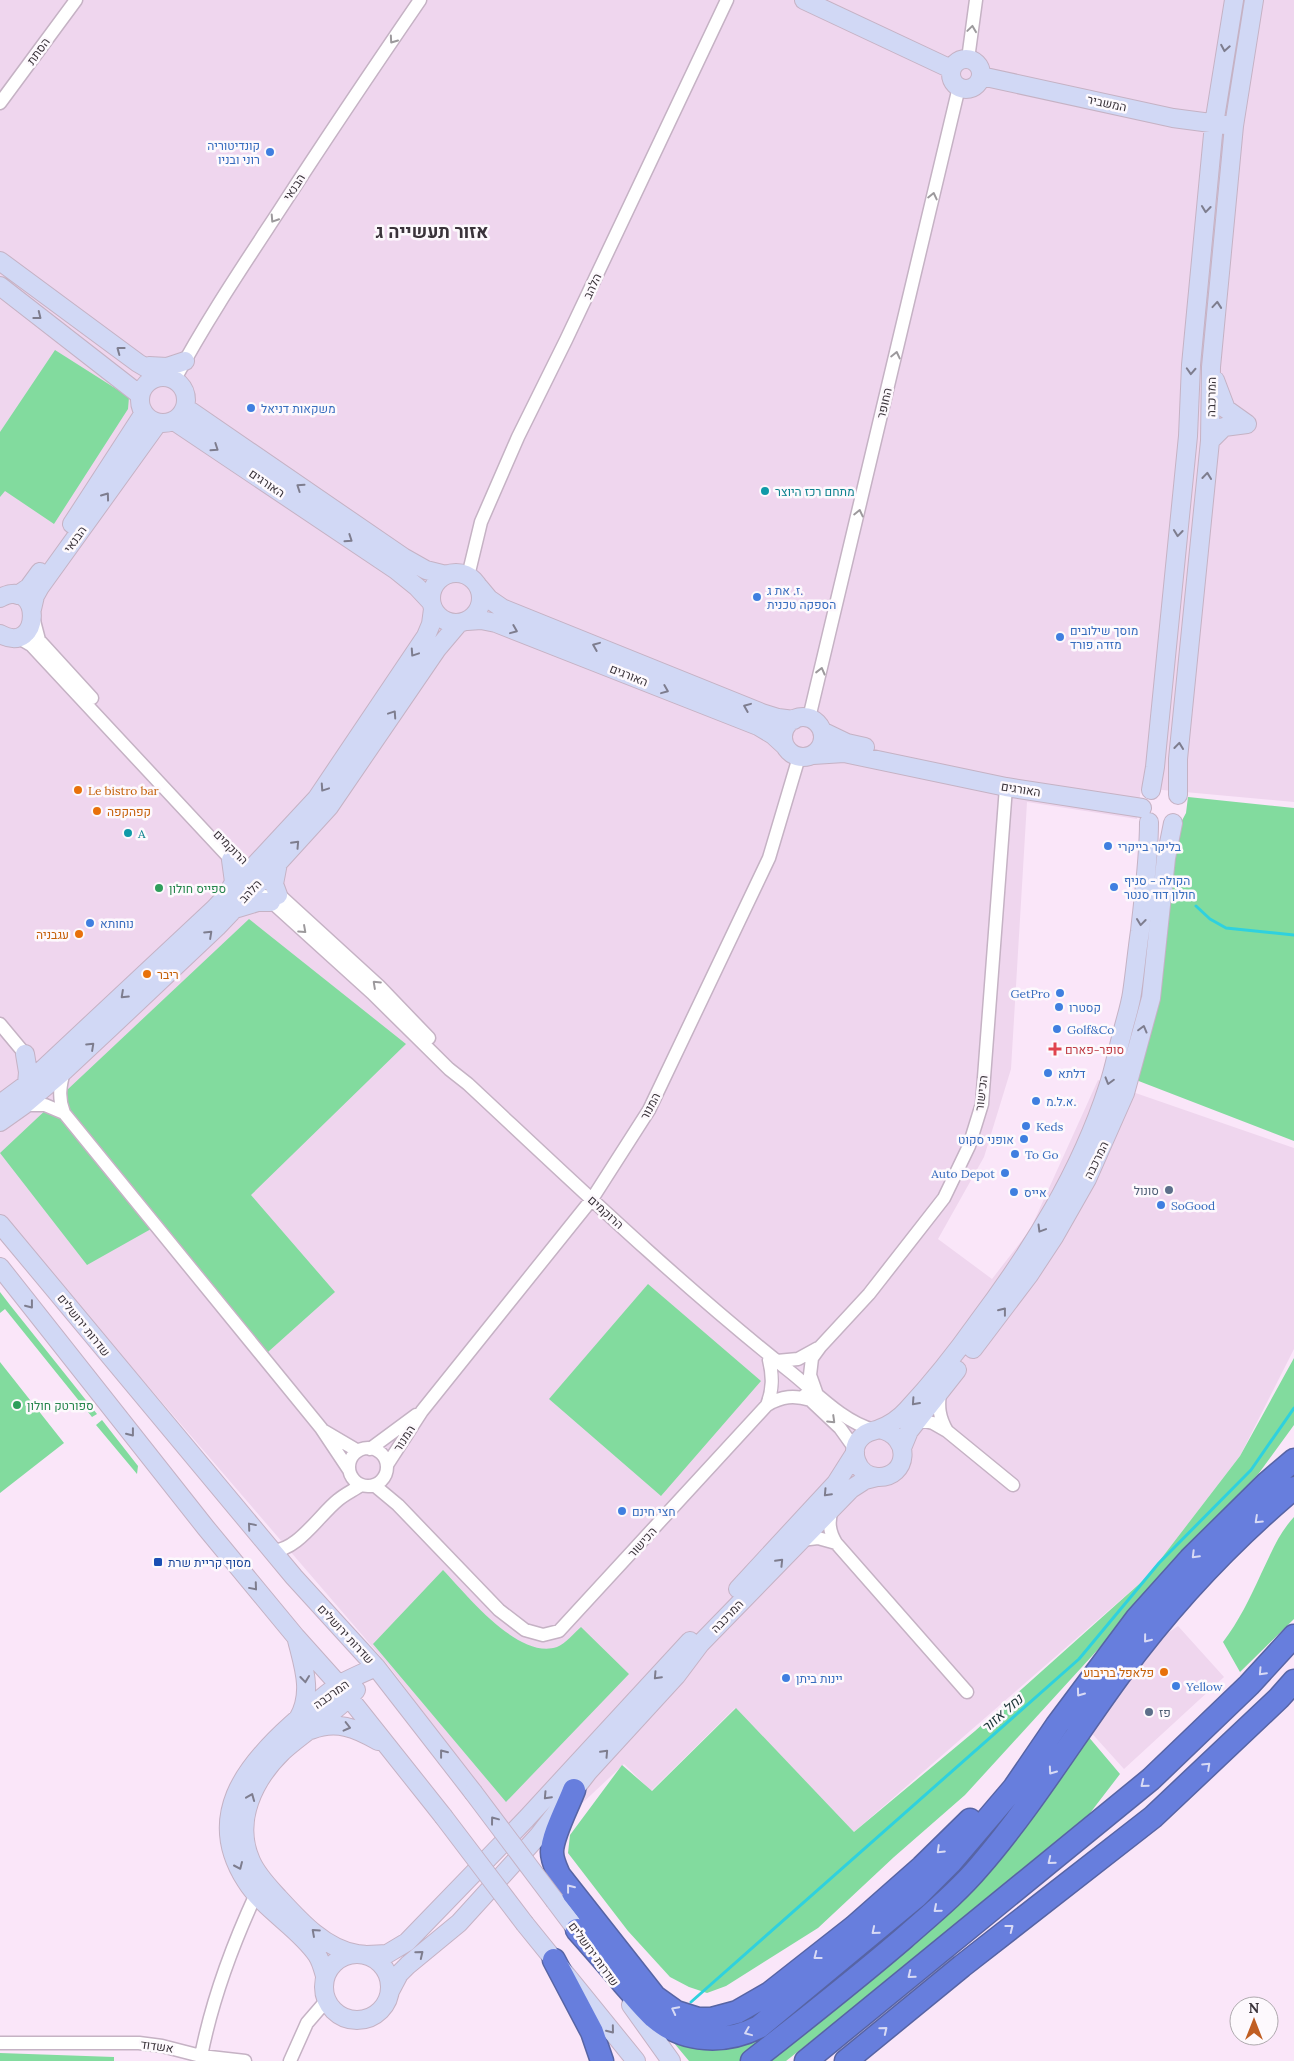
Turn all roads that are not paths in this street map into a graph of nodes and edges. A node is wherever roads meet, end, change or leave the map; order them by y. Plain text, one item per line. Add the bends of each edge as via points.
1 (76, 0) edge
2 (420, 0) edge
3 (727, 0) edge
4 (804, 0) edge
5 (976, 0) edge
6 (1234, 0) edge
7 (1254, 0) edge
8 (968, 59) junction
9 (951, 69) junction
10 (981, 76) junction
11 (959, 87) junction
12 (0, 103) edge
13 (1214, 124) junction
14 (1234, 126) junction
15 (0, 261) edge
16 (0, 286) edge
17 (185, 361) junction
18 (138, 363) junction
19 (1211, 366) junction
20 (168, 378) junction
21 (140, 395) junction
22 (165, 416) junction
23 (1210, 441) junction
24 (446, 575) junction
25 (474, 582) junction
26 (18, 595) junction
27 (0, 598) edge
28 (432, 605) junction
29 (33, 613) junction
30 (463, 622) junction
31 (3, 636) edge
32 (801, 719) junction
33 (822, 731) junction
34 (785, 746) junction
35 (806, 756) junction
36 (1006, 787) junction
37 (1178, 795) junction
38 (1146, 804) junction
39 (1173, 823) junction
40 (234, 858) junction
41 (272, 859) junction
42 (253, 877) junction
43 (275, 898) junction
44 (230, 903) junction
45 (0, 1024) edge
46 (25, 1054) junction
47 (59, 1065) junction
48 (27, 1084) junction
49 (0, 1104) edge
50 (24, 1105) junction
51 (64, 1113) junction
52 (0, 1122) edge
53 (592, 1200) junction
54 (0, 1224) edge
55 (0, 1234) edge
56 (0, 1267) edge
57 (820, 1347) junction
58 (773, 1360) junction
59 (116, 1364) junction
60 (940, 1392) junction
61 (813, 1396) junction
62 (767, 1405) junction
63 (422, 1411) junction
64 (914, 1424) junction
65 (321, 1428) junction
66 (876, 1430) junction
67 (947, 1431) junction
68 (902, 1448) junction
69 (364, 1450) junction
70 (855, 1451) junction
71 (1294, 1460) edge
72 (350, 1472) junction
73 (877, 1477) junction
74 (376, 1478) junction
75 (1013, 1485) dead end
76 (1294, 1488) edge
77 (338, 1500) junction
78 (832, 1509) junction
79 (801, 1540) junction
80 (836, 1543) junction
81 (292, 1544) junction
82 (271, 1550) junction
83 (294, 1577) junction
84 (1294, 1636) edge
85 (296, 1638) junction
86 (376, 1667) junction
87 (1294, 1681) edge
88 (343, 1691) junction
89 (967, 1692) dead end
90 (1057, 1725) junction
91 (301, 1726) junction
92 (386, 1744) junction
93 (574, 1790) junction
94 (256, 1894) junction
95 (577, 1930) junction
96 (362, 1954) junction
97 (554, 1960) junction
98 (325, 1976) junction
99 (390, 1991) junction
100 (326, 2001) junction
101 (0, 2043) edge
102 (201, 2056) junction
103 (245, 2061) edge
104 (290, 2061) edge
105 (602, 2061) edge
106 (636, 2061) edge
107 (671, 2061) edge
108 (752, 2061) edge
109 (806, 2061) edge
110 (846, 2061) edge

1 - 12 street, הסתת
2 -> 17 street, הבנאי via 249,256
3 - 25 street, הלהב via 518,437 482,522
4 - 9 street
8 -> 5 street
6 -> 13 street, המרכבה
7 - 14 street, המרכבה
8 - 9 street via 958,61
8 - 10 street via 980,66
9 - 11 street via 952,80
10 - 11 street via 973,87
10 - 13 street, המשביר
32 -> 11 street, החופר
13 - 14 street, המשביר
13 -> 38 street, המרכבה via 1191,364 1188,436 1155,767
19 -> 14 street, המרכבה
18 -> 15 street
16 -> 21 street
17 - 18 street via 167,367
17 - 20 street, הבנאי
18 - 20 street
19 - 23 street, המרכבה
19 - 23 street via 1226,410 1247,424 1224,426
20 - 21 street via 147,382
20 - 22 street via 182,384 187,400
21 - 22 street via 140,402
24 -> 22 street, האורגים via 426,570 403,557
22 - 26 street, הבנאי via 34,582
22 -> 28 street, האורגים via 396,570
29 -> 22 street, הבנאי via 40,587
37 -> 23 street, המרכבה via 1178,759
24 - 25 street via 453,573
24 - 28 street via 432,589
25 - 30 street via 481,600 480,607
32 -> 25 street, האורגים via 778,718 762,713 502,608
26 - 27 street
26 - 29 street via 29,603
28 - 30 street via 441,619
28 -> 41 street, הלהב via 431,624 426,636
29 - 31 street, הבנאי via 32,623 24,634
29 - 40 street, הרוקמים via 39,640
30 -> 34 street, האורגים via 481,620 505,626 758,726
41 -> 30 street, הלהב via 329,808 437,649
31 - 40 street, הרוקמים via 19,638 31,645
32 - 33 street via 819,725
32 - 34 street via 784,731
33 - 35 street via 820,749
33 - 38 street, האורגים via 847,743
34 - 35 street via 788,751
35 - 36 street, האורגים via 844,753
35 - 53 street, המנור via 769,858 744,913 649,1110
36 - 38 street, האורגים
36 - 57 street, הכישור via 982,1104 969,1146 944,1198 864,1300
37 - 38 street via 1166,787 1158,787
37 - 39 street via 1182,810
38 - 39 street via 1161,826
38 -> 66 street, המרכבה via 1149,856 1132,994 1108,1086 1082,1152 1063,1192 1014,1274 920,1396 900,1418
60 -> 39 street, המרכבה via 1054,1237 1088,1179 1122,1101 1151,998 1166,858
40 - 41 street
40 - 42 street, הרוקמים
40 - 44 street
41 - 42 street, הלהב
41 - 43 street
42 - 43 street, הרוקמים
42 - 44 street, הלהב
43 - 44 street
43 - 53 street, הרוקמים via 379,986 453,1063 468,1084
44 - 47 street, הלהב via 109,1009
45 - 46 street
46 - 47 street
46 - 48 street
47 - 48 street, הלהב
47 - 50 street, הלהב
47 - 51 street via 60,1103
48 - 49 street, הלהב
50 - 51 street via 45,1105
50 - 52 street, הלהב
51 - 65 street
53 - 58 street, הרוקמים
53 - 63 street, המנור
54 - 59 street, שדרות ירושלים
55 - 59 street via 58,1306
56 -> 85 street
57 - 58 street, הכישור via 798,1359
57 - 61 street, הכישור via 810,1367
58 - 61 street, הרוקמים
58 - 62 street, הכישור via 772,1391
82 -> 59 street, שדרות ירושלים
60 - 64 street, המרכבה
60 - 67 street via 940,1419
61 - 62 street, הכישור via 784,1397
61 - 66 street, הרוקמים via 850,1420
61 -> 70 street, הרוקמים
62 - 74 street, הכישור via 559,1631 543,1634 525,1630 499,1610
63 - 69 street, המנור
63 - 74 street, המנור
64 - 67 street via 924,1421
64 - 68 street, המרכבה
65 - 69 street
65 - 72 street
66 - 68 street via 894,1435
66 - 70 street via 863,1435
67 - 75 street
68 - 73 street via 901,1463 897,1469
69 - 72 street via 351,1459
69 - 74 street via 381,1454
70 - 73 street via 858,1466 863,1472
70 -> 96 street, המרכבה via 836,1483 526,1819 407,1942 387,1954
71 -> 90 highway via 1166,1584
72 - 74 street via 357,1482
72 - 77 street, המנור
73 - 78 street, המרכבה via 859,1483
74 - 77 street, המנור
76 -> 108 highway via 1226,1550 1177,1603 1121,1672 1034,1797 978,1869 868,1969
77 - 81 street, המנור
78 - 79 street, המרכבה
78 - 80 street via 829,1526
79 - 80 street via 818,1538
93 -> 79 street, המרכבה via 676,1676 700,1644
80 - 89 street
81 - 82 street, המנור via 282,1550
81 - 83 street via 288,1560
82 - 83 street, שדרות ירושלים
83 - 86 street, שדרות ירושלים
84 -> 109 highway via 1249,1685 1151,1778
85 - 88 street
85 -> 91 street via 304,1666 306,1690
86 - 88 street, המרכבה
95 -> 86 street, שדרות ירושלים, bridge
110 -> 87 highway via 1153,1817
88 - 91 street, המרכבה
88 - 92 street
90 -> 93 highway via 968,1822 854,1927 755,2003 711,2019 676,2012 655,1997 560,1875 552,1851
90 -> 95 highway via 1014,1788 950,1863 917,1896 782,2010 744,2034 705,2039 678,2033 654,2018
91 -> 92 street via 346,1726
91 -> 94 street, המרכבה via 256,1758 239,1785 231,1811 233,1853
96 -> 91 street, המרכבה via 337,1948 315,1932 268,1886 251,1862 247,1850 245,1821 252,1793
92 - 97 street, bridge
99 -> 93 street, המרכבה via 399,1974 459,1923 483,1897
94 - 98 street, המרכבה via 317,1955
94 - 102 street via 240,1928 208,2018
95 - 107 street, שדרות ירושלים
96 - 98 street via 338,1959
96 - 99 street via 383,1966
97 - 105 highway via 592,2032
97 -> 106 street
98 - 100 street
99 - 100 street via 384,2007 367,2019 356,2021 336,2014
100 - 104 street via 307,2024
101 - 102 street, אשדוד via 139,2043
102 - 103 street, אשדוד

